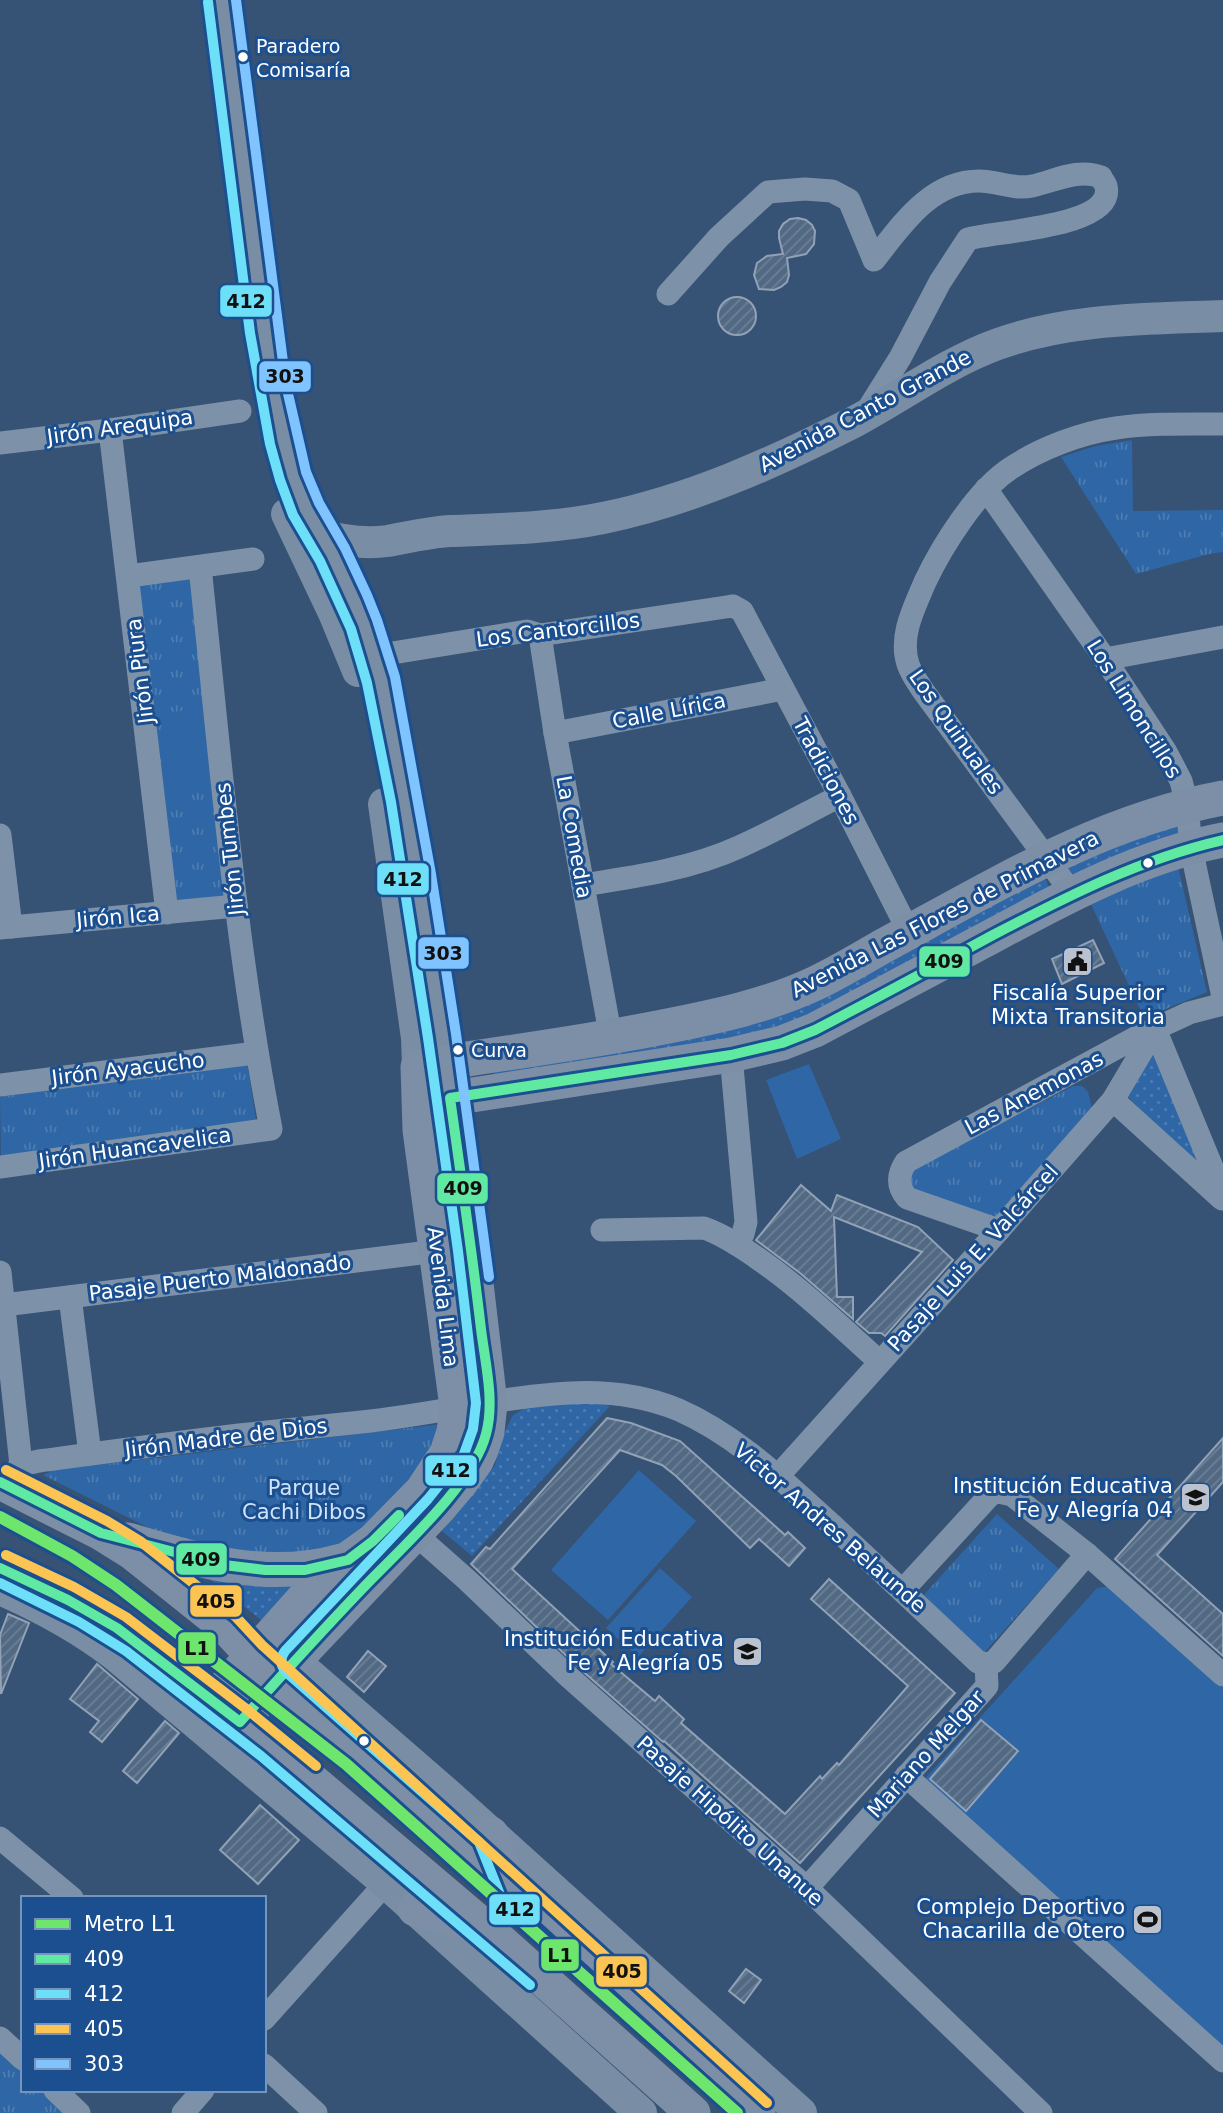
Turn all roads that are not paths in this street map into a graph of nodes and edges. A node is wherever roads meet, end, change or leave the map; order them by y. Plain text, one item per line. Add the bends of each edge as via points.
1 (203, 0) edge
2 (222, 0) edge
3 (668, 294) dead end
4 (1223, 316) edge
5 (240, 411) dead end
6 (863, 416) junction
7 (1223, 424) edge
8 (110, 430) junction
9 (0, 443) edge
10 (986, 489) junction
11 (320, 535) junction
12 (386, 541) junction
13 (253, 559) dead end
14 (200, 567) junction
15 (129, 576) junction
16 (344, 606) junction
17 (741, 611) joint
18 (540, 635) junction
19 (1223, 636) edge
20 (374, 656) junction
21 (1105, 659) junction
22 (783, 689) junction
23 (555, 733) junction
24 (840, 796) junction
25 (1223, 798) edge
26 (1187, 804) junction
27 (0, 835) edge
28 (1207, 844) edge
29 (1047, 858) junction
30 (583, 885) junction
31 (1072, 893) junction
32 (236, 906) junction
33 (167, 913) junction
34 (6, 928) edge
35 (909, 932) junction
36 (1223, 997) edge
37 (1223, 1004) edge
38 (1155, 1029) junction
39 (611, 1038) junction
40 (256, 1053) junction
41 (731, 1055) junction
42 (432, 1064) junction
43 (0, 1085) edge
44 (435, 1100) junction
45 (1113, 1100) junction
46 (271, 1129) joint
47 (0, 1167) edge
48 (1223, 1197) edge
49 (603, 1230) dead end
50 (999, 1230) junction
51 (736, 1244) junction
52 (437, 1251) junction
53 (0, 1272) edge
54 (70, 1297) junction
55 (4, 1306) junction
56 (880, 1362) junction
57 (474, 1405) junction
58 (90, 1454) junction
59 (778, 1476) junction
60 (9, 1477) edge
61 (101, 1533) junction
62 (415, 1535) junction
63 (1087, 1554) junction
64 (348, 1560) junction
65 (0, 1568) edge
66 (0, 1590) edge
67 (903, 1590) junction
68 (259, 1646) junction
69 (986, 1664) junction
70 (287, 1670) junction
71 (1223, 1675) edge
72 (203, 1711) junction
73 (230, 1732) junction
74 (906, 1776) junction
75 (491, 1834) junction
76 (0, 1838) edge
77 (386, 1882) junction
78 (511, 1888) junction
79 (807, 1888) junction
80 (70, 1896) edge
81 (415, 1909) junction
82 (488, 1930) junction
83 (266, 2017) edge
84 (0, 2038) edge
85 (21, 2057) edge
86 (1223, 2061) edge
87 (266, 2067) edge
88 (57, 2092) edge
89 (201, 2092) edge
90 (79, 2113) edge
91 (183, 2113) edge
92 (316, 2113) edge
93 (641, 2113) edge
94 (693, 2113) edge
95 (758, 2113) edge
96 (801, 2113) edge
97 (1041, 2113) edge

1 - 16 main road, Avenida Lima via 261,432 291,525
2 - 11 main road, Avenida Lima via 272,387 293,476
3 - 6 street via 768,192 832,191 849,200 874,260 911,213 943,189 970,181 1029,187 1084,173 1101,177 1105,199 1092,211 1058,225 968,239
4 - 6 main road, Avenida Canto Grande via 1121,320 1037,332 968,356
5 - 8 street, Jirón Arequipa
6 - 12 main road, Avenida Canto Grande via 699,492 604,518 443,531
7 - 10 street, Los Quinuales via 1099,431 1023,461
8 - 9 street, Jirón Arequipa
8 - 15 street, Jirón Piura
10 - 21 street, Los Limoncillos
10 - 29 street, Los Quinuales via 936,558 912,611 905,640 908,665
11 - 12 main road, Avenida Canto Grande
11 - 16 main road, Avenida Lima via 332,554
12 - 16 main road
13 - 14 street
14 - 15 street
14 - 32 street, Jirón Tumbes
15 - 33 street, Jirón Piura
16 - 20 main road, Avenida Lima
16 - 42 main road, Avenida Lima via 377,756 417,1038
17 - 18 street, Los Cantorcillos via 733,606
17 - 22 street, Tradiciones
18 - 20 street, Los Cantorcillos via 527,631
18 - 23 street, La Comedia
19 - 21 street
20 - 42 main road, Avenida Lima via 405,800
21 - 26 street, Los Limoncillos via 1166,752
22 - 23 street, Calle Lírica
22 - 24 street, Tradiciones
23 - 30 street, La Comedia
24 - 30 street via 738,848 698,862
24 - 35 street, Tradiciones
25 - 26 main road, Avenida Las Flores de Primavera
26 - 28 street, Los Limoncillos
26 - 29 main road, Avenida Las Flores de Primavera
27 - 34 street
28 - 31 main road, Avenida Las Flores de Primavera via 1141,863
28 - 36 street, Los Limoncillos
29 - 31 street, Los Quinuales
29 - 35 main road, Avenida Las Flores de Primavera
30 - 39 street, La Comedia
31 - 41 main road, Avenida Las Flores de Primavera via 815,1030
32 - 33 street, Jirón Ica
32 - 40 street, Jirón Tumbes
33 - 34 street, Jirón Ica
35 - 39 main road, Avenida Las Flores de Primavera via 815,984 764,1004
37 - 38 street, Las Anemonas
38 - 45 street, Pasaje Luis E. Valcárcel
38 - 48 street
38 - 50 street, Las Anemonas via 906,1162 899,1182 907,1198
39 - 42 main road, Avenida Las Flores de Primavera
40 - 43 street, Jirón Ayacucho
40 - 46 street, Jirón Tumbes
41 - 44 main road, Avenida Las Flores de Primavera
41 - 51 street via 746,1222
42 - 44 main road, Avenida Lima
44 - 52 main road, Avenida Lima via 421,1130
44 - 57 main road, Avenida Lima via 470,1237
45 - 48 street
45 - 50 street, Pasaje Luis E. Valcárcel
46 - 47 street, Jirón Huancavelica
49 - 51 street via 704,1228
50 - 56 street, Pasaje Luis E. Valcárcel
51 - 56 street via 786,1279
52 - 54 street, Pasaje Puerto Maldonado
52 - 57 main road, Avenida Lima
53 - 55 street
54 - 55 street, Pasaje Puerto Maldonado
54 - 58 street
55 - 60 street
56 - 59 street, Pasaje Luis E. Valcárcel
57 - 58 street, Jirón Madre de Dios
57 - 59 street, Victor Andres Belaunde via 575,1392 642,1398 712,1427
57 - 62 main road, Avenida Lima via 487,1432 476,1461
57 - 64 main road, Avenida Lima via 422,1491
58 - 60 street, Jirón Madre de Dios
59 - 67 street, Victor Andres Belaunde
60 - 61 main road
61 - 64 main road via 251,1569 305,1570
61 - 68 main road via 227,1629
62 - 70 main road, Avenida Lima
62 - 79 street, Pasaje Hipólito Unanue
63 - 67 street via 1012,1495 999,1492 990,1494
63 - 69 street, Mariano Melgar via 994,1662
63 - 71 street
64 - 68 main road, Avenida Lima via 324,1576
65 - 72 main road via 117,1628
66 - 72 main road via 49,1613
67 - 69 street, Victor Andres Belaunde via 978,1662
68 - 70 main road
68 - 72 main road, Avenida Lima
69 - 74 street, Mariano Melgar via 987,1686
70 - 73 main road, Avenida Lima
70 - 75 main road via 452,1798
70 - 78 main road
72 - 73 main road
73 - 77 main road
73 - 82 main road
74 - 79 street, Mariano Melgar
74 - 86 street
75 - 78 main road
75 - 96 main road
76 - 80 street
77 - 81 main road
77 - 83 street
78 - 95 main road
79 - 97 street, Pasaje Hipólito Unanue
81 - 82 main road
81 - 93 main road
82 - 94 main road
84 - 85 street
87 - 92 street
88 - 90 street
89 - 91 street

